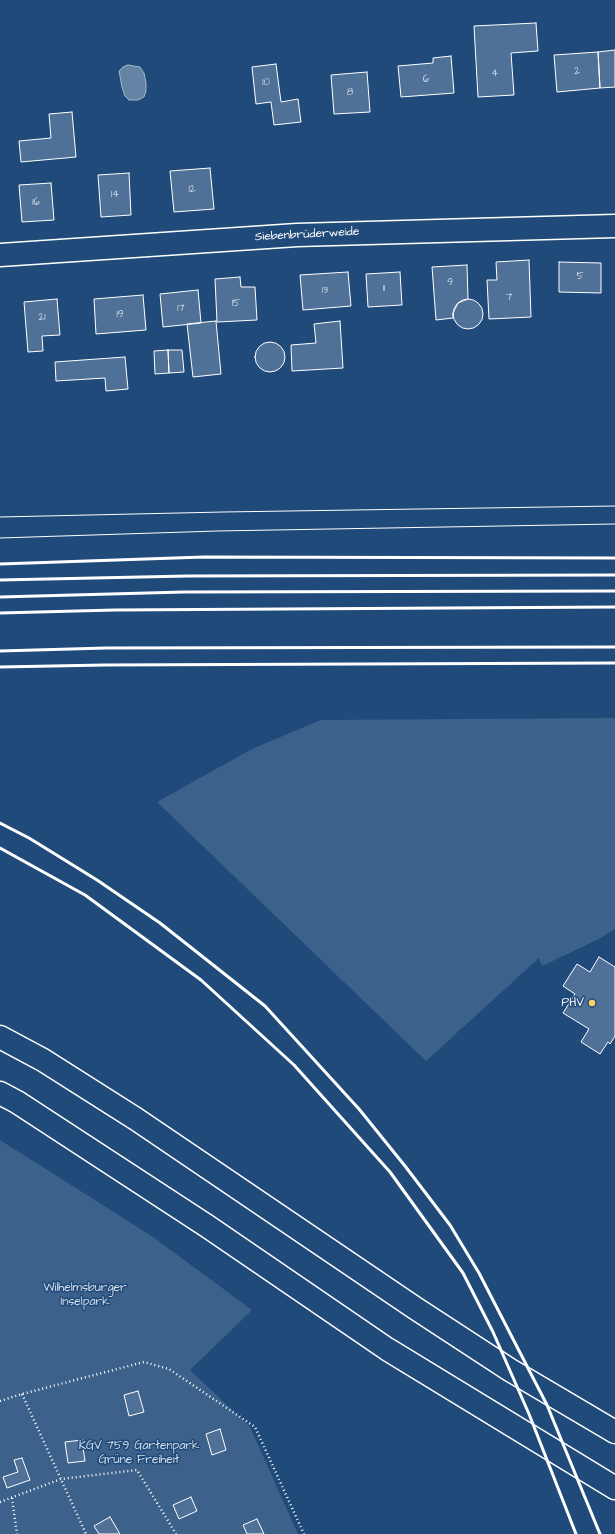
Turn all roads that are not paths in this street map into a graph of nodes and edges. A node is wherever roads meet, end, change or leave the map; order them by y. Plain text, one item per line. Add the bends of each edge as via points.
1 (615, 226) edge
2 (0, 255) edge
3 (0, 1037) edge
4 (0, 1093) edge
5 (615, 1432) edge
6 (615, 1488) edge

1 - 2 main road, Siebenbrüderweide via 297,235
3 - 5 main road via 43,1060 136,1119 510,1370
4 - 6 main road via 207,1226 387,1349

